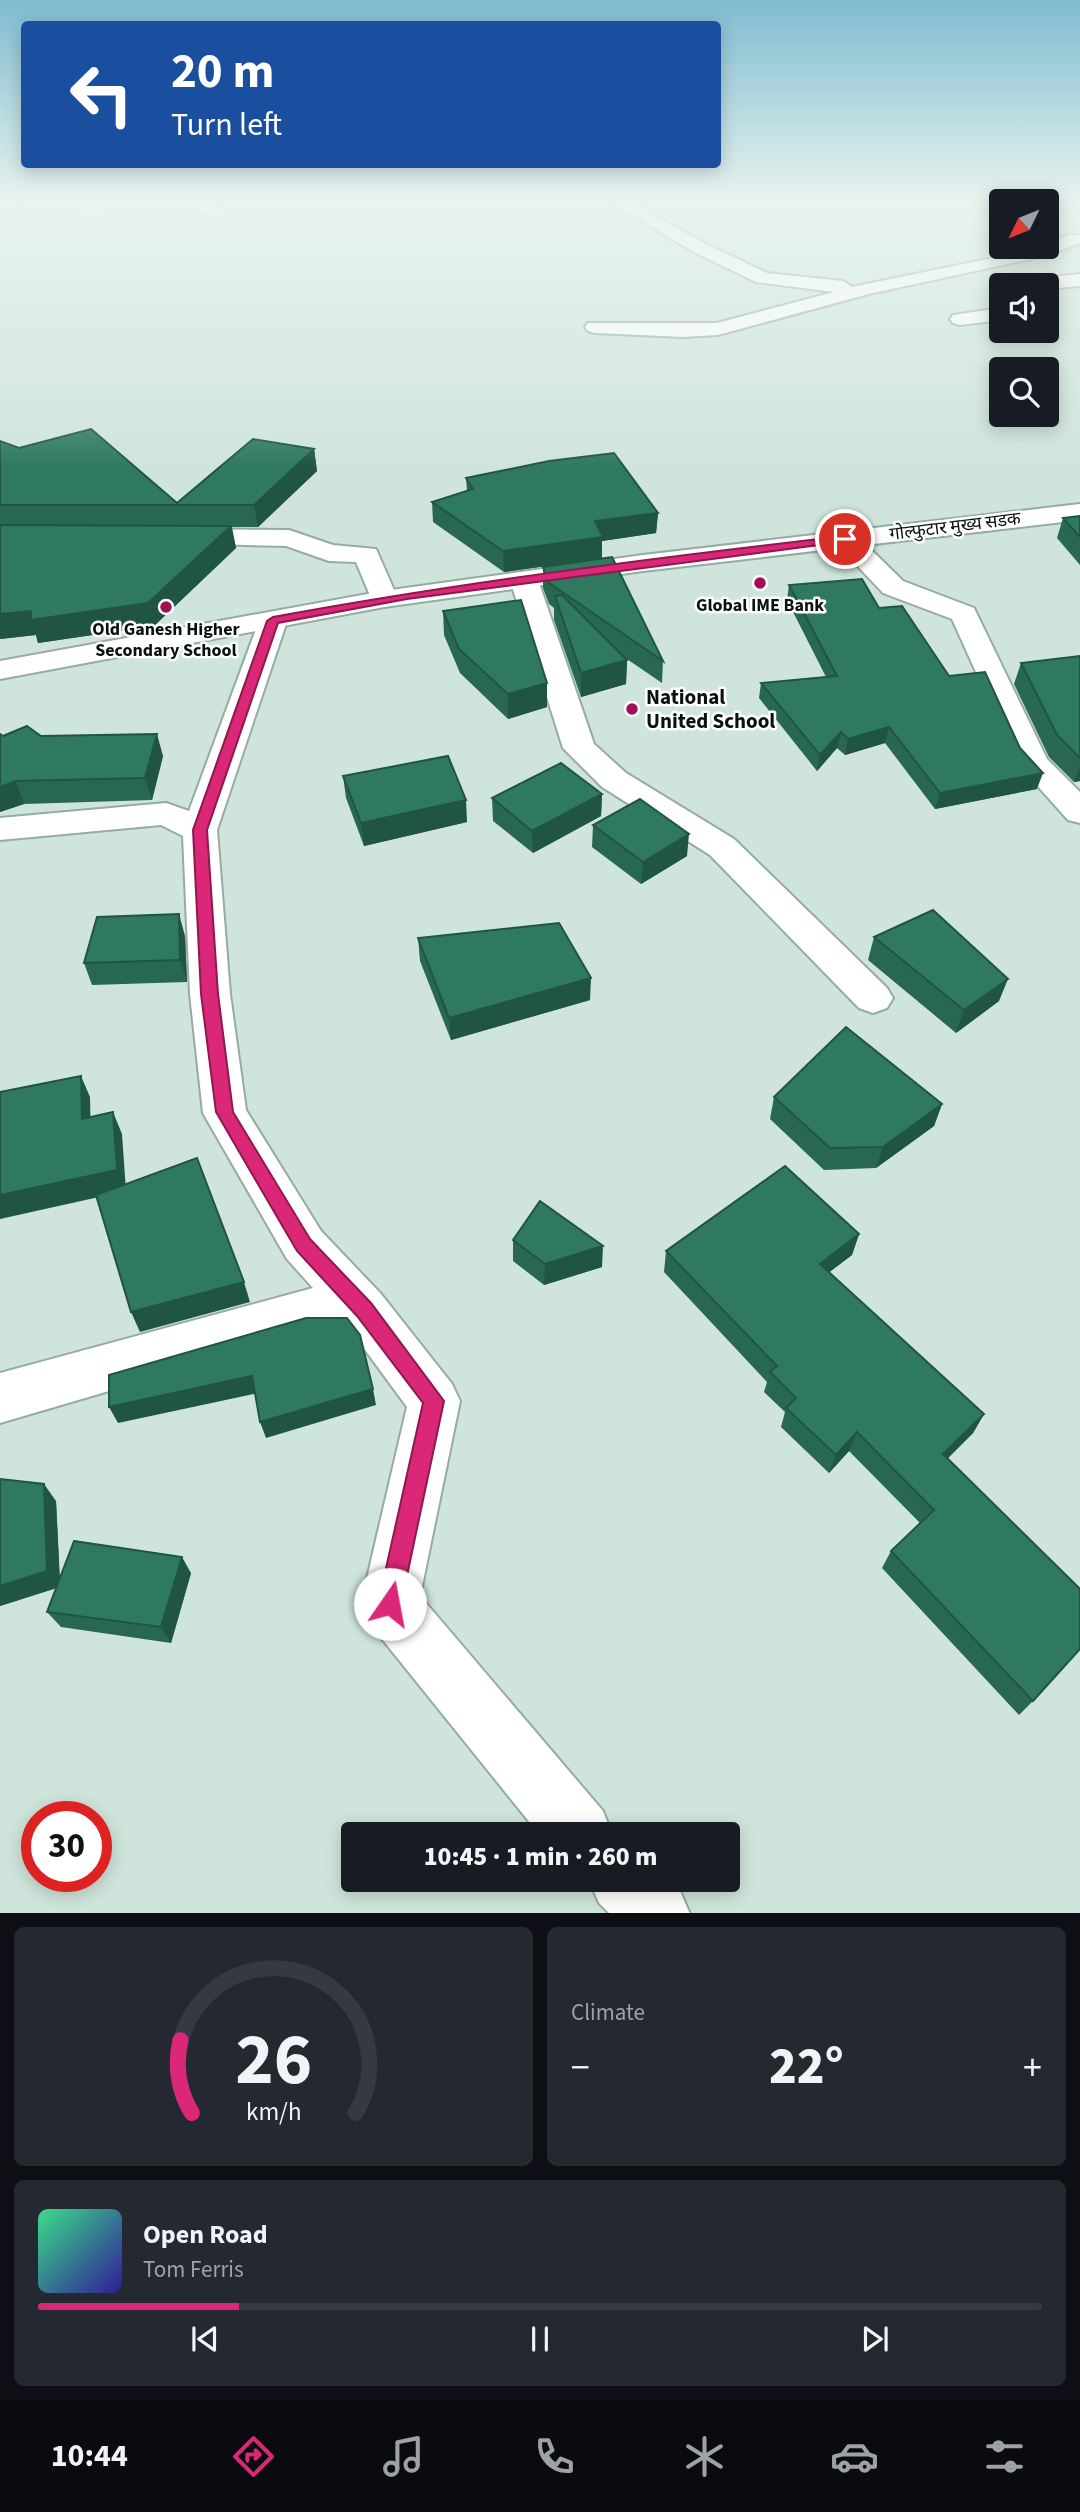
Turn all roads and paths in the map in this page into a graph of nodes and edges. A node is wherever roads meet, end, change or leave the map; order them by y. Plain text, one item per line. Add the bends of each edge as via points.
1 (861, 290) edge
2 (989, 315) edge
3 (960, 319) dead end
4 (595, 327) dead end
5 (1080, 512) edge
6 (152, 536) edge
7 (845, 539) junction
8 (524, 580) junction
9 (384, 599) junction
10 (273, 621) junction
11 (0, 670) edge
12 (1080, 812) edge
13 (0, 829) edge
14 (200, 830) junction
15 (873, 998) dead end
16 (364, 1310) junction
17 (0, 1398) edge
18 (570, 1822) edge
19 (635, 1892) edge
20 (657, 1913) edge

1 - 4 street via 718,329
2 - 3 street
5 - 7 street, गोल्फुटार मुख्य सडक
6 - 9 street via 289,538 329,553 366,555
7 - 8 street, गोल्फुटार मुख्य सडक
7 - 12 street via 893,586 964,614 1033,763
8 - 9 street, गोल्फुटार मुख्य सडक
8 - 15 street via 579,748 614,780 722,847
9 - 10 street, गोल्फुटार मुख्य सडक
10 - 11 street, गोल्फुटार मुख्य सडक
10 - 14 street
13 - 14 street via 166,814
14 - 16 street via 210,994 225,1112 304,1245
16 - 17 street via 310,1310
16 - 18 street via 434,1401 390,1604
19 - 20 street

